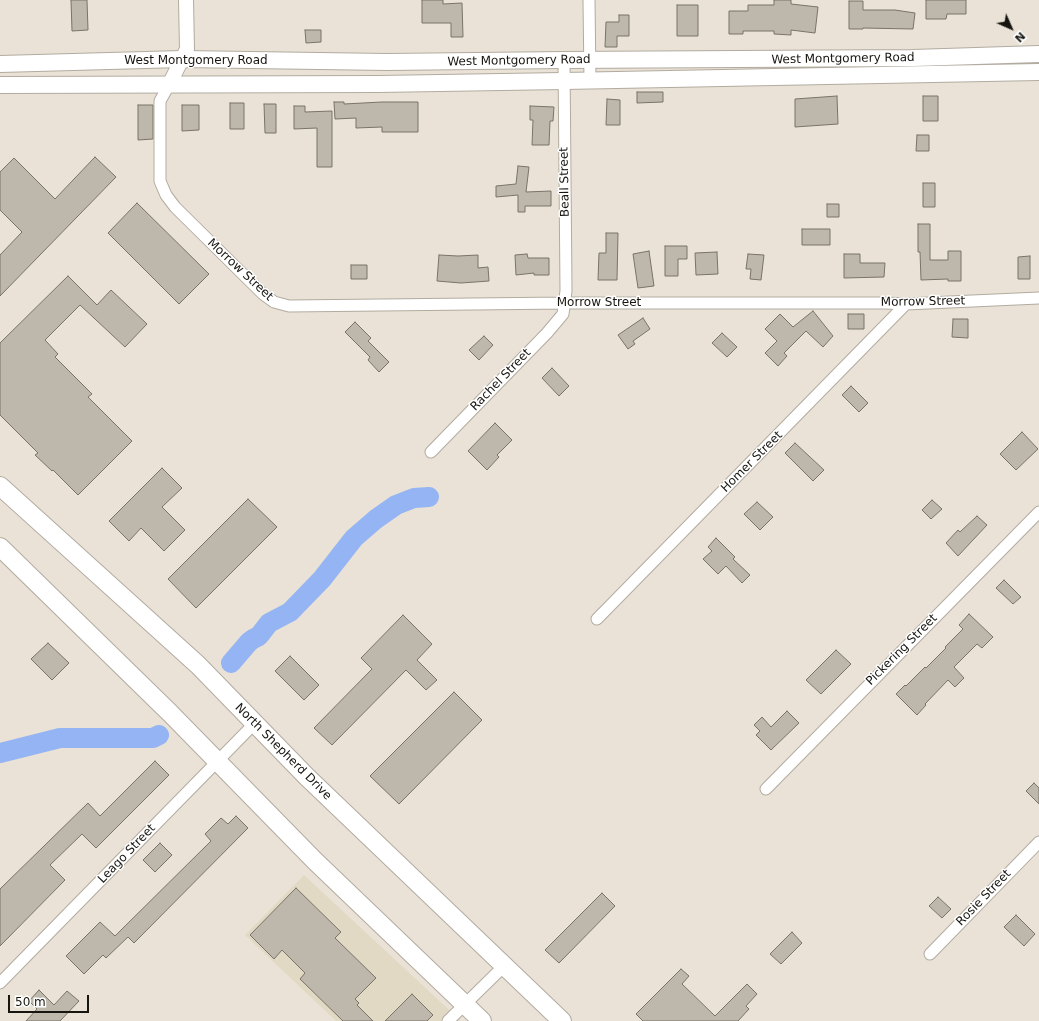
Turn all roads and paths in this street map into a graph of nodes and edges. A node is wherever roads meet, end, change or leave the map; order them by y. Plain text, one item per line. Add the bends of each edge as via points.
1 (186, 0) edge
2 (589, 0) edge
3 (1039, 54) edge
4 (913, 58) junction
5 (182, 59) junction
6 (754, 59) junction
7 (564, 60) junction
8 (590, 60) junction
9 (378, 62) junction
10 (0, 64) edge
11 (1039, 72) edge
12 (913, 74) junction
13 (754, 78) junction
14 (564, 81) junction
15 (590, 81) junction
16 (169, 84) junction
17 (378, 84) junction
18 (0, 85) edge
19 (1039, 298) edge
20 (565, 303) junction
21 (906, 304) junction
22 (431, 452) dead end
23 (0, 486) edge
24 (1039, 512) edge
25 (0, 547) edge
26 (597, 619) dead end
27 (254, 724) junction
28 (217, 762) junction
29 (766, 789) dead end
30 (1039, 842) edge
31 (930, 954) dead end
32 (504, 966) junction
33 (0, 983) edge
34 (465, 1004) junction
35 (448, 1021) edge
36 (482, 1021) edge
37 (562, 1021) edge

1 - 5 street via 187,49
2 - 8 street
3 - 4 main road, West Montgomery Road
4 - 6 main road, West Montgomery Road
4 - 12 main road
5 - 9 main road, West Montgomery Road
5 - 10 main road, West Montgomery Road
5 - 16 street
6 - 8 main road, West Montgomery Road
6 - 13 main road
7 - 8 main road, West Montgomery Road
7 - 9 main road, West Montgomery Road
7 - 14 street, Beall Street
8 - 15 street
9 - 17 main road
11 - 12 main road, West Montgomery Road
12 - 13 main road, West Montgomery Road
13 - 15 main road, West Montgomery Road
14 - 15 main road, West Montgomery Road
14 - 17 main road, West Montgomery Road
14 - 20 street, Beall Street
16 - 17 main road, West Montgomery Road
16 - 18 main road, West Montgomery Road
16 - 20 street, Morrow Street via 160,101 160,181 166,195 175,207 274,302 289,306
19 - 21 street, Morrow Street
20 - 21 street, Morrow Street
20 - 22 street, Rachel Street via 563,314 547,333
21 - 26 street, Homer Street
23 - 27 main road, North Shepherd Drive via 198,665
24 - 29 street, Pickering Street
25 - 28 main road
27 - 28 street, Leago Street
27 - 32 main road, North Shepherd Drive
28 - 33 street, Leago Street
28 - 34 main road via 315,861
30 - 31 street, Rosie Street
32 - 34 street
32 - 37 main road, North Shepherd Drive
34 - 35 street
34 - 36 main road

